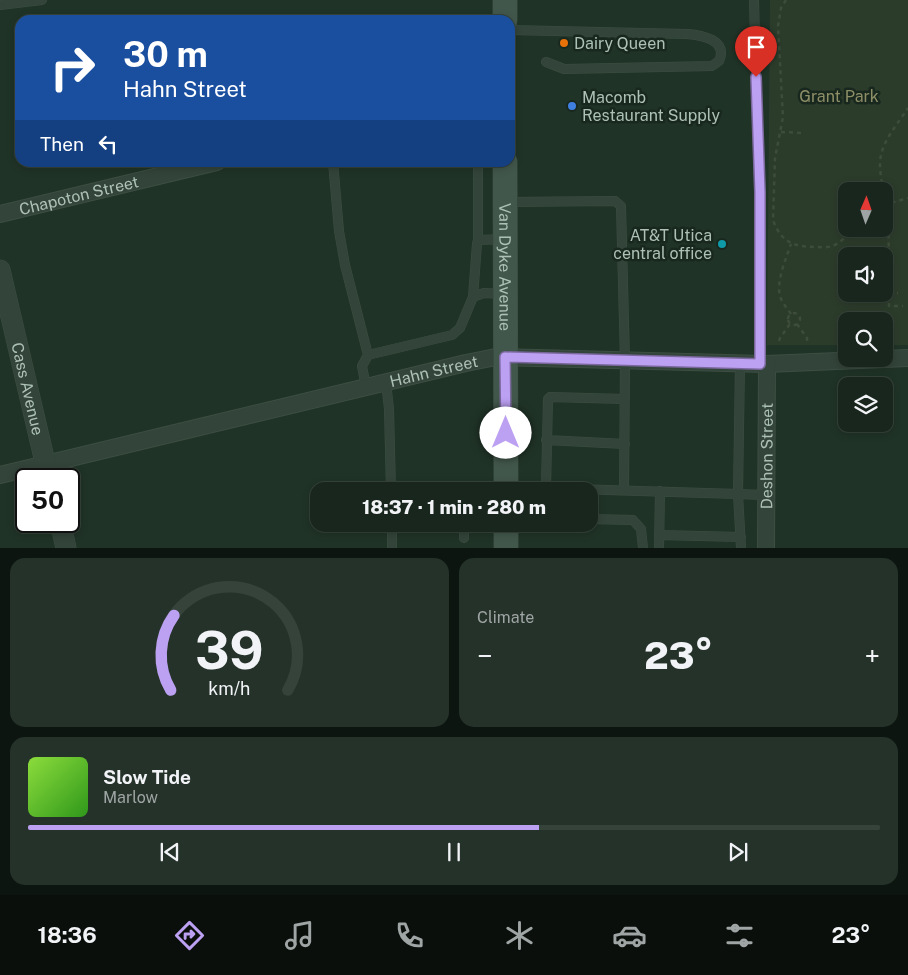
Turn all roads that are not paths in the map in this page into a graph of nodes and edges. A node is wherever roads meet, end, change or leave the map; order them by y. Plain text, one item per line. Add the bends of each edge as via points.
1 (42, 0) edge
2 (505, 0) edge
3 (754, 0) edge
4 (0, 6) edge
5 (505, 15) edge
6 (515, 30) edge
7 (546, 62) dead end
8 (196, 167) edge
9 (333, 167) edge
10 (478, 167) edge
11 (506, 167) edge
12 (506, 202) junction
13 (0, 214) edge
14 (506, 239) junction
15 (478, 240) junction
16 (0, 270) edge
17 (506, 294) junction
18 (473, 297) junction
19 (368, 354) junction
20 (505, 357) junction
21 (908, 358) edge
22 (625, 360) junction
23 (740, 364) junction
24 (763, 364) junction
25 (386, 382) junction
26 (366, 386) junction
27 (625, 399) junction
28 (546, 440) junction
29 (625, 444) junction
30 (47, 468) edge
31 (59, 468) edge
32 (15, 474) edge
33 (0, 475) edge
34 (391, 482) edge
35 (506, 482) edge
36 (546, 482) edge
37 (598, 489) edge
38 (624, 490) junction
39 (660, 491) junction
40 (738, 494) junction
41 (766, 495) junction
42 (598, 519) edge
43 (392, 532) edge
44 (464, 532) edge
45 (506, 532) edge
46 (63, 533) edge
47 (659, 535) junction
48 (741, 537) junction
49 (464, 538) dead end
50 (66, 548) edge
51 (392, 548) edge
52 (506, 548) edge
53 (643, 548) edge
54 (659, 548) edge
55 (741, 548) edge
56 (766, 548) edge

1 - 4 lane
2 - 5 main road
3 - 24 lane
6 - 7 lane via 693,34 714,41 722,52 719,61 712,66 564,69
8 - 13 street, Chapoton Street
9 - 19 lane via 345,264
10 - 15 lane
11 - 12 main road, Van Dyke Avenue
12 - 14 main road, Van Dyke Avenue
12 - 22 lane via 615,201 621,206
14 - 15 lane
14 - 17 main road, Van Dyke Avenue
15 - 18 lane
16 - 30 street, Cass Avenue
17 - 18 lane via 484,293
17 - 20 main road, Van Dyke Avenue
18 - 19 lane via 460,328 452,335
19 - 26 lane via 362,366
20 - 22 street, Hahn Street
20 - 25 street, Hahn Street
20 - 35 main road, Van Dyke Avenue
21 - 24 street, Hahn Street
22 - 23 street, Hahn Street
22 - 27 lane
23 - 24 street, Hahn Street
23 - 40 lane
24 - 41 street, Deshon Street
25 - 26 street, Hahn Street
25 - 34 lane
26 - 31 street, Hahn Street
27 - 28 lane via 550,397 547,402
27 - 29 lane
28 - 29 lane
28 - 36 lane
29 - 38 lane
32 - 33 street, Hahn Street
37 - 38 lane
38 - 39 lane
39 - 40 lane
39 - 47 lane
40 - 41 lane
40 - 48 lane
41 - 56 street, Deshon Street
42 - 53 lane via 633,520 642,529
43 - 51 lane
44 - 49 lane
45 - 52 main road
46 - 50 street
47 - 48 lane
47 - 54 lane
48 - 55 lane

